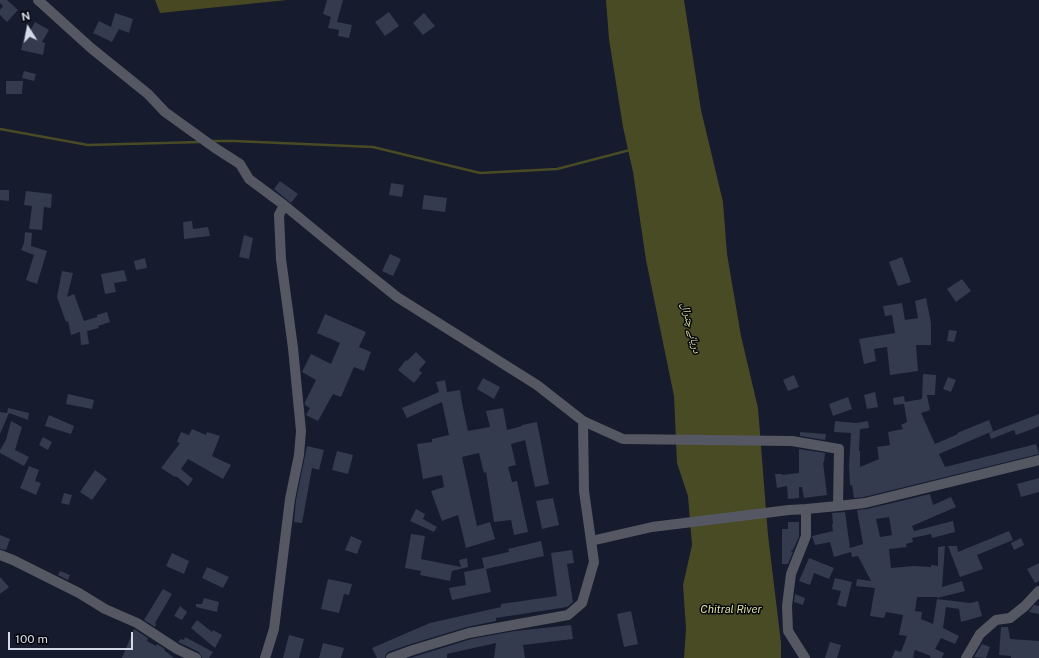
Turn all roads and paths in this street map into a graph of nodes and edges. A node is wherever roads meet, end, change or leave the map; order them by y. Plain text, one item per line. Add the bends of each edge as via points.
1 (38, 0) edge
2 (284, 205) junction
3 (583, 421) junction
4 (1039, 460) edge
5 (838, 506) junction
6 (806, 510) junction
7 (591, 541) junction
8 (0, 555) edge
9 (1039, 591) edge
10 (196, 658) edge
11 (265, 658) edge
12 (391, 658) edge
13 (805, 658) edge
14 (966, 658) edge

1 - 2 street via 91,48 148,94 165,112 240,164 249,179
2 - 3 street via 397,297 537,385
2 - 11 street via 279,215 281,259 301,431 274,629
3 - 5 street via 623,440 792,441 839,449
3 - 7 street via 584,491
4 - 5 street via 865,503
5 - 6 street
6 - 7 street via 652,527
6 - 13 street via 806,536 791,574 787,606 788,631
7 - 12 street via 594,562 582,603 568,615 469,633
8 - 10 street via 79,593
9 - 14 street via 1010,618 996,620 980,634

